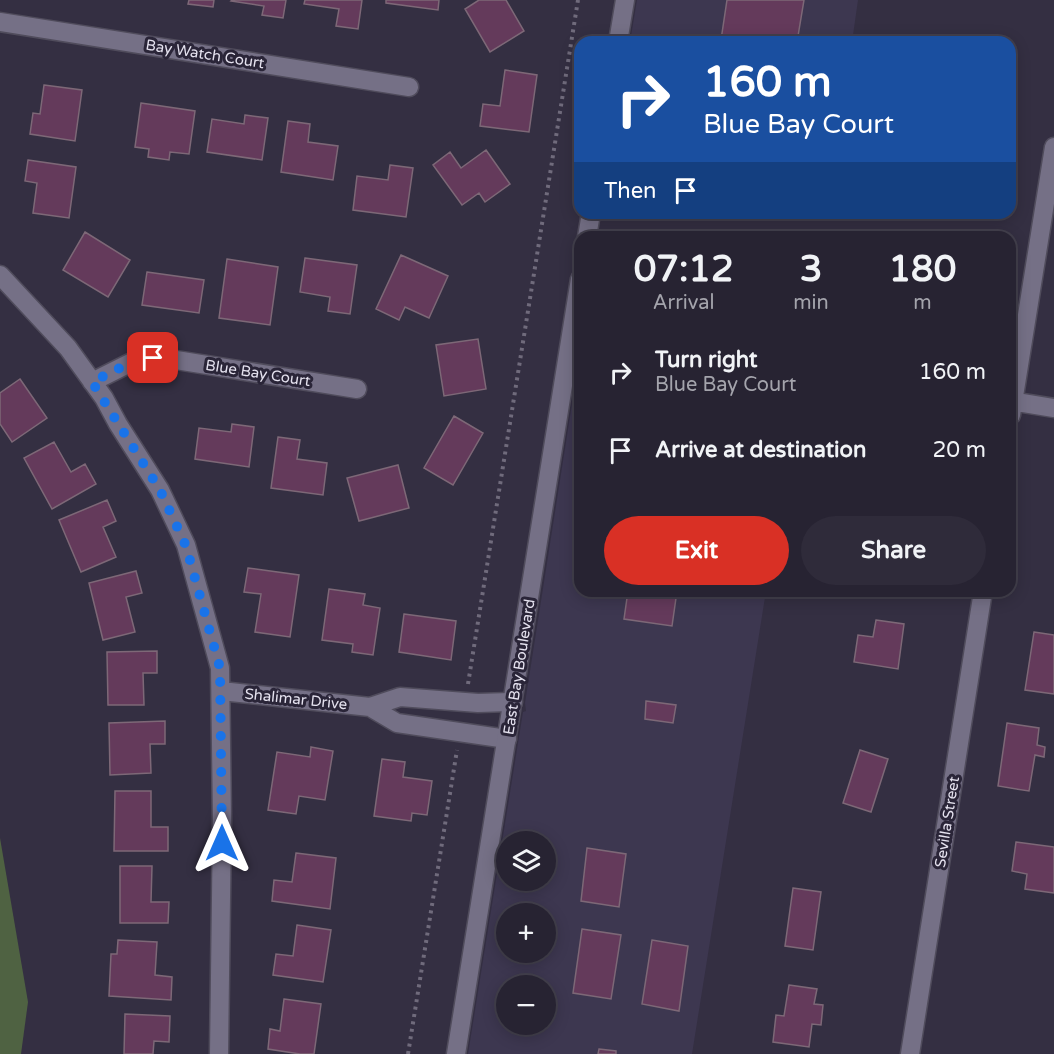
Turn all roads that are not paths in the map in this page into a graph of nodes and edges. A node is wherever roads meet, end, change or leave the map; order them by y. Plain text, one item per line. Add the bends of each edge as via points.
1 (625, 0) edge
2 (0, 22) edge
3 (619, 36) edge
4 (409, 87) dead end
5 (1054, 147) edge
6 (0, 275) edge
7 (574, 345) edge
8 (1016, 381) edge
9 (92, 382) junction
10 (357, 388) dead end
11 (1016, 406) edge
12 (1054, 408) edge
13 (982, 597) edge
14 (221, 691) junction
15 (513, 702) junction
16 (370, 707) junction
17 (507, 739) junction
18 (219, 1054) edge
19 (456, 1054) edge
20 (910, 1054) edge

1 - 3 street
2 - 4 street, Bay Watch Court
5 - 8 street
6 - 9 street via 68,348
7 - 15 street, East Bay Boulevard
9 - 10 street, Blue Bay Court via 130,363 153,358
9 - 14 street via 160,490 186,546 220,668
11 - 12 street
13 - 20 street, Sevilla Street
14 - 16 street, Shalimar Drive
14 - 18 street
15 - 16 street, Shalimar Drive via 465,703 400,696
15 - 17 street, East Bay Boulevard
16 - 17 street, Shalimar Drive via 397,723
17 - 19 street, East Bay Boulevard

